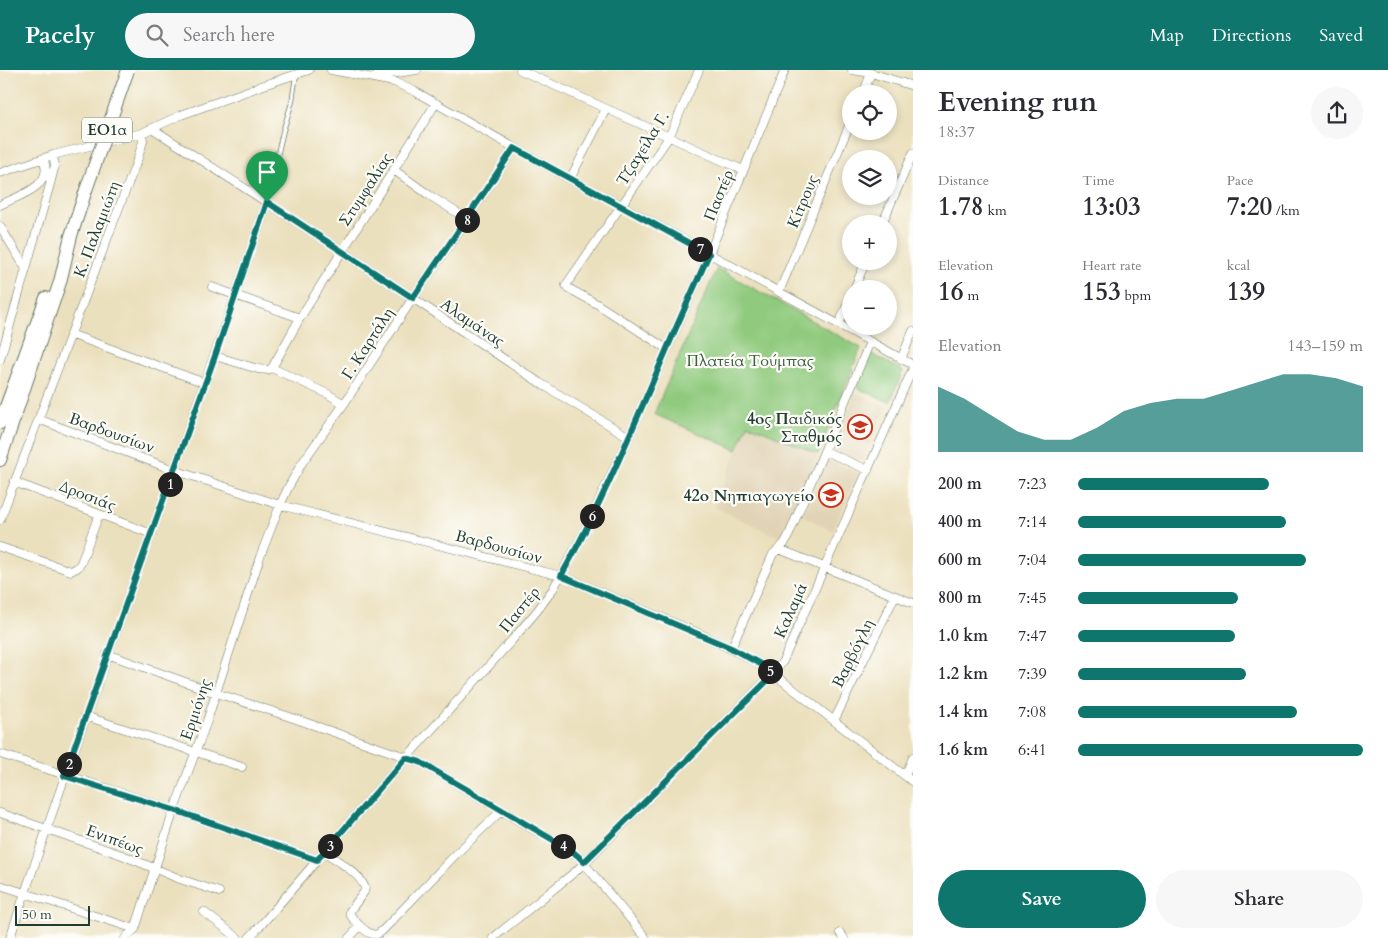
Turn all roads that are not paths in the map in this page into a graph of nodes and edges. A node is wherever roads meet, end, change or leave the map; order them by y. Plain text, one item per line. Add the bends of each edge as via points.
1 (128, 70) edge
2 (309, 70) edge
3 (331, 70) edge
4 (417, 70) edge
5 (520, 70) edge
6 (699, 70) edge
7 (785, 70) edge
8 (852, 70) edge
9 (871, 73) junction
10 (296, 75) junction
11 (370, 77) junction
12 (866, 85) edge
13 (913, 86) edge
14 (436, 103) junction
15 (606, 109) junction
16 (153, 129) junction
17 (142, 133) junction
18 (669, 137) junction
19 (843, 140) edge
20 (514, 148) junction
21 (913, 153) edge
22 (53, 155) junction
23 (43, 158) junction
24 (394, 170) junction
25 (743, 170) junction
26 (0, 173) edge
27 (570, 178) junction
28 (267, 202) junction
29 (0, 204) edge
30 (622, 206) junction
31 (886, 215) edge
32 (467, 219) junction
33 (0, 226) edge
34 (71, 236) junction
35 (342, 251) junction
36 (709, 254) junction
37 (26, 269) junction
38 (212, 287) dead end
39 (779, 292) junction
40 (236, 295) junction
41 (413, 298) junction
42 (842, 317) edge
43 (300, 318) junction
44 (839, 324) junction
45 (913, 331) edge
46 (70, 334) junction
47 (870, 342) junction
48 (1, 347) edge
49 (667, 349) junction
50 (215, 356) junction
51 (901, 359) junction
52 (0, 360) edge
53 (913, 366) edge
54 (272, 368) junction
55 (205, 383) junction
56 (344, 404) junction
57 (38, 419) junction
58 (0, 422) edge
59 (629, 437) junction
60 (825, 451) junction
61 (0, 460) edge
62 (174, 470) junction
63 (868, 470) junction
64 (14, 482) junction
65 (280, 505) junction
66 (98, 514) junction
67 (0, 520) edge
68 (152, 534) junction
69 (0, 547) edge
70 (780, 548) junction
71 (824, 567) junction
72 (561, 576) junction
73 (895, 596) junction
74 (913, 603) edge
75 (731, 648) junction
76 (107, 654) junction
77 (774, 674) junction
78 (216, 693) junction
79 (85, 716) junction
80 (834, 721) junction
81 (196, 752) junction
82 (0, 754) edge
83 (913, 757) edge
84 (406, 758) junction
85 (242, 767) dead end
86 (64, 776) junction
87 (905, 776) junction
88 (913, 782) edge
89 (174, 810) junction
90 (502, 810) junction
91 (0, 813) edge
92 (46, 828) junction
93 (325, 852) junction
94 (317, 860) junction
95 (584, 862) junction
96 (155, 869) junction
97 (0, 885) edge
98 (219, 892) dead end
99 (24, 893) junction
100 (204, 912) dead end
101 (360, 926) junction
102 (132, 932) edge
103 (10, 938) edge
104 (238, 938) edge
105 (249, 938) edge
106 (349, 938) edge
107 (493, 938) edge
108 (646, 938) edge

1 - 34 main road, ΕΟ1α, bridge
2 - 10 street
3 - 11 street
4 - 11 street
5 - 15 street
6 - 18 street, Τζαχείλα Γ.
7 - 25 street, Παστέρ
8 - 9 street
9 - 12 street
9 - 13 street
10 - 16 street via 181,115
10 - 28 lane
11 - 14 street via 405,86
14 - 20 street
14 - 24 street, Στυμφαλίας
15 - 18 street
15 - 27 street
16 - 17 street
16 - 28 street, Αλαμάνας
17 - 22 street
17 - 46 street, Κ. Παλαμιώτη via 138,158
18 - 25 street
18 - 30 street, Τζαχείλα Γ.
19 - 39 street, Κίτρους
20 - 27 street
20 - 32 street, Γ. Καρτάλη
21 - 31 street
22 - 23 street
22 - 37 street via 53,174
23 - 26 street
23 - 29 street via 46,170 39,185
24 - 32 street
24 - 35 street, Στυμφαλίας
25 - 36 street, Παστέρ
27 - 30 street
28 - 35 street, Αλαμάνας
28 - 40 street
30 - 36 street
30 - 49 street, Τζαχείλα Γ. via 566,285
32 - 41 street, Γ. Καρτάλη
33 - 37 street
34 - 58 main road, ΕΟ1α
34 - 61 main road, ΕΟ1α via 60,282
35 - 41 street, Αλαμάνας
35 - 43 street, Στυμφαλίας
36 - 39 street
36 - 49 street, Παστέρ
37 - 48 street
38 - 40 street
39 - 44 street
40 - 43 street
40 - 50 street
41 - 56 street, Γ. Καρτάλη
41 - 59 street, Αλαμάνας
42 - 44 street
43 - 54 street, Στυμφαλίας
44 - 47 street
45 - 51 street
46 - 55 street
46 - 57 street, Κ. Παλαμιώτη
47 - 51 street
47 - 60 street
48 - 52 street
49 - 59 street, Παστέρ
50 - 54 street via 264,370
50 - 55 street
51 - 53 street
53 - 63 street, Καλαμά
54 - 56 street
55 - 62 street
56 - 65 street, Γ. Καρτάλη via 293,479
57 - 62 street, Βαρδουσίων
57 - 64 street, Κ. Παλαμιώτη
59 - 72 street, Παστέρ
60 - 63 street
60 - 70 street via 788,538
62 - 65 street, Βαρδουσίων
62 - 68 street
63 - 71 street, Καλαμά
64 - 66 street, Δροσιάς
64 - 67 street, Κ. Παλαμιώτη
65 - 72 street, Βαρδουσίων
65 - 78 street, Ερμιόνης
66 - 68 street, Δροσιάς
66 - 69 street via 81,563 71,571
68 - 76 street
70 - 71 street
70 - 75 street via 773,554
71 - 73 street
71 - 77 street, Καλαμά via 783,661
72 - 75 street, Βαρδουσίων
72 - 84 street, Παστέρ via 519,632
73 - 74 street
73 - 80 street, Βαρβόγλη
75 - 77 street, Βαρδουσίων
76 - 78 street
76 - 79 street
77 - 80 street, Βαρδουσίων
77 - 95 street, Καλαμά
78 - 81 street, Ερμιόνης
78 - 84 street
79 - 81 street
79 - 86 street
80 - 87 street, Βαρδουσίων
81 - 85 street
81 - 89 street, Ερμιόνης
82 - 86 street
83 - 87 street
84 - 90 street via 420,762
84 - 93 street, Παστέρ
86 - 89 street
86 - 92 street
87 - 88 street, Βαρδουσίων
89 - 94 street
89 - 96 street, Ερμιόνης
90 - 95 street via 572,851
90 - 101 street via 380,933 372,934
91 - 92 street, Ενιπέως
92 - 96 street, Ενιπέως
92 - 99 street
93 - 94 street, Παστέρ
93 - 101 street via 362,880 364,892 350,910
94 - 105 street, Παστέρ
95 - 107 street, Καλαμά
95 - 108 street
96 - 98 street, Ενιπέως
96 - 102 street, Ερμιόνης
97 - 99 street
99 - 102 street
99 - 103 street
100 - 104 street
101 - 106 street

